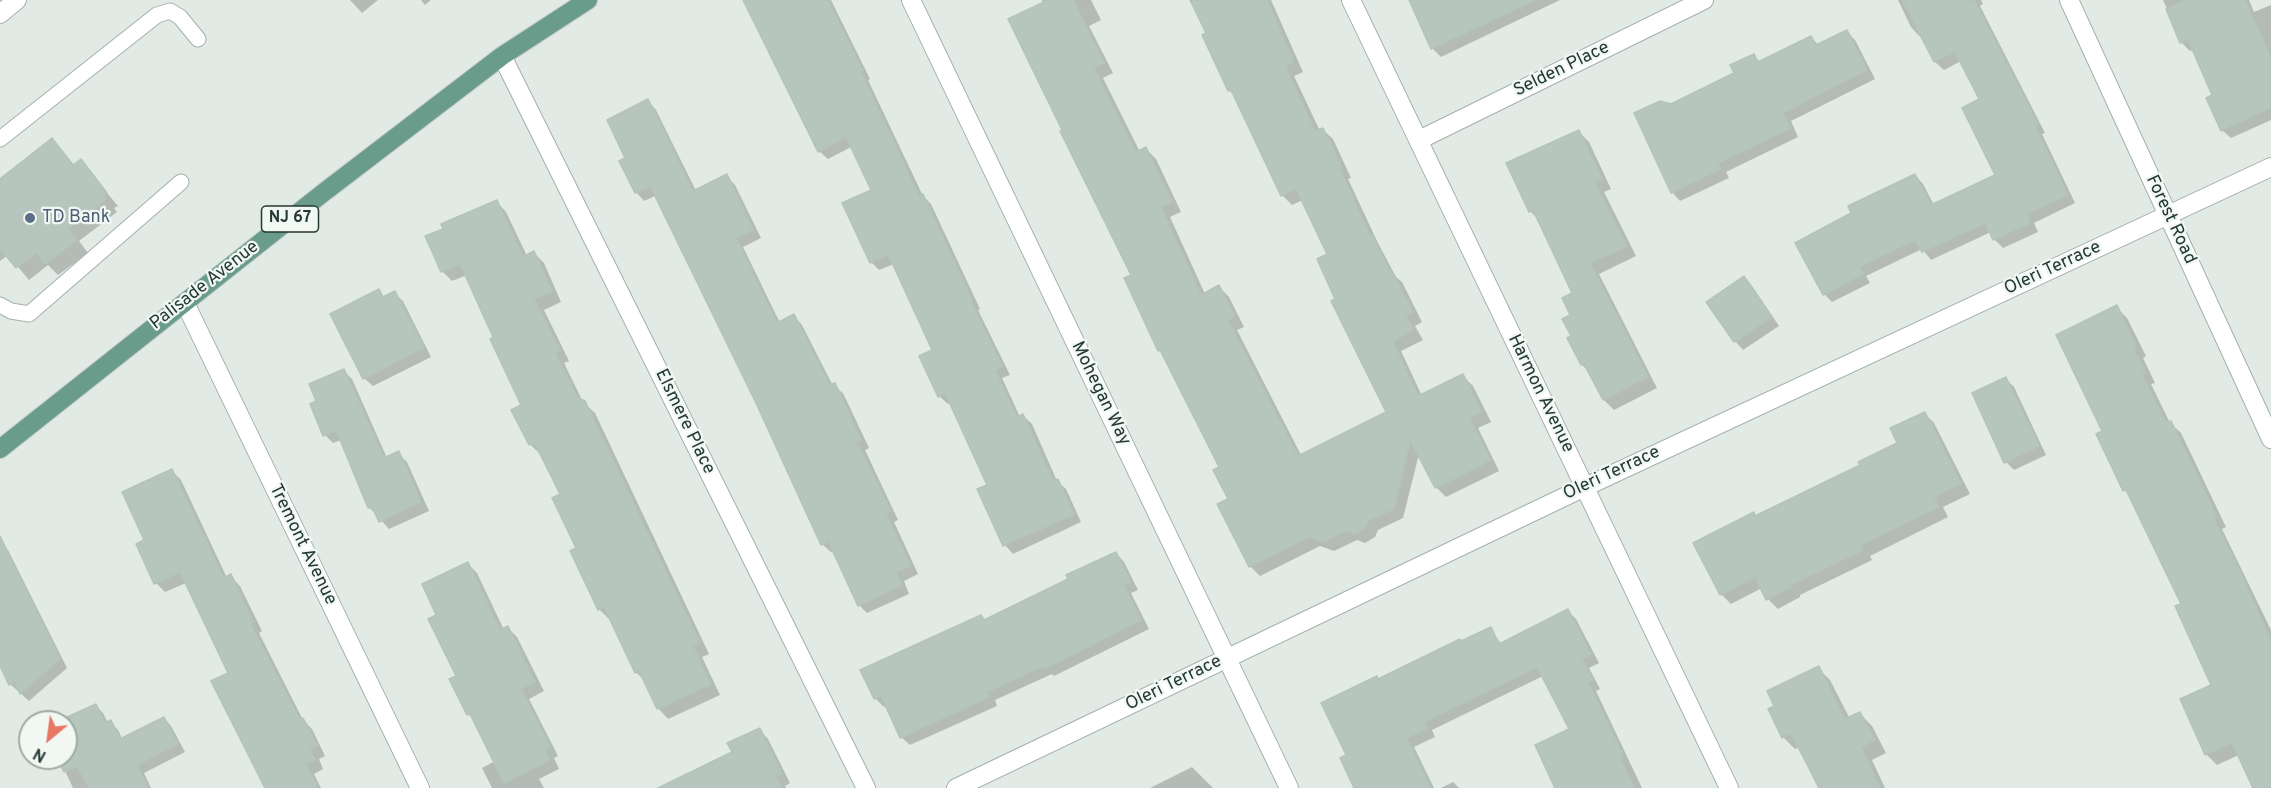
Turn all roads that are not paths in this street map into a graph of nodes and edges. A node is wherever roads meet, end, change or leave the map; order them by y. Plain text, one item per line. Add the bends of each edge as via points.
1 (16, 0) edge
2 (588, 0) edge
3 (911, 0) edge
4 (1351, 0) edge
5 (1704, 0) edge
6 (2069, 0) edge
7 (0, 14) edge
8 (198, 39) dead end
9 (502, 56) junction
10 (0, 139) edge
11 (1419, 140) junction
12 (2271, 166) edge
13 (182, 183) dead end
14 (2168, 215) junction
15 (185, 303) junction
16 (0, 305) edge
17 (2271, 439) edge
18 (0, 448) edge
19 (1585, 487) junction
20 (1227, 658) junction
21 (420, 788) edge
22 (866, 788) edge
23 (957, 788) edge
24 (1289, 788) edge
25 (1728, 788) edge

1 - 7 street
2 - 9 main road, Palisade Avenue / NJ 67
3 - 20 street, Mohegan Way
4 - 11 street, Harmon Avenue
5 - 11 street, Selden Place
6 - 14 street, Forest Road
8 - 10 lane via 170,11 157,15
9 - 15 main road, Palisade Avenue / NJ 67
9 - 22 street, Elsmere Place
11 - 19 street, Harmon Avenue
12 - 14 street, Oleri Terrace
13 - 16 lane via 29,314
14 - 17 street, Forest Road
14 - 19 street, Oleri Terrace
15 - 18 main road, Palisade Avenue / NJ 67
15 - 21 street, Tremont Avenue
19 - 20 street, Oleri Terrace
19 - 25 street, Harmon Avenue
20 - 23 street, Oleri Terrace
20 - 24 street, Mohegan Way

